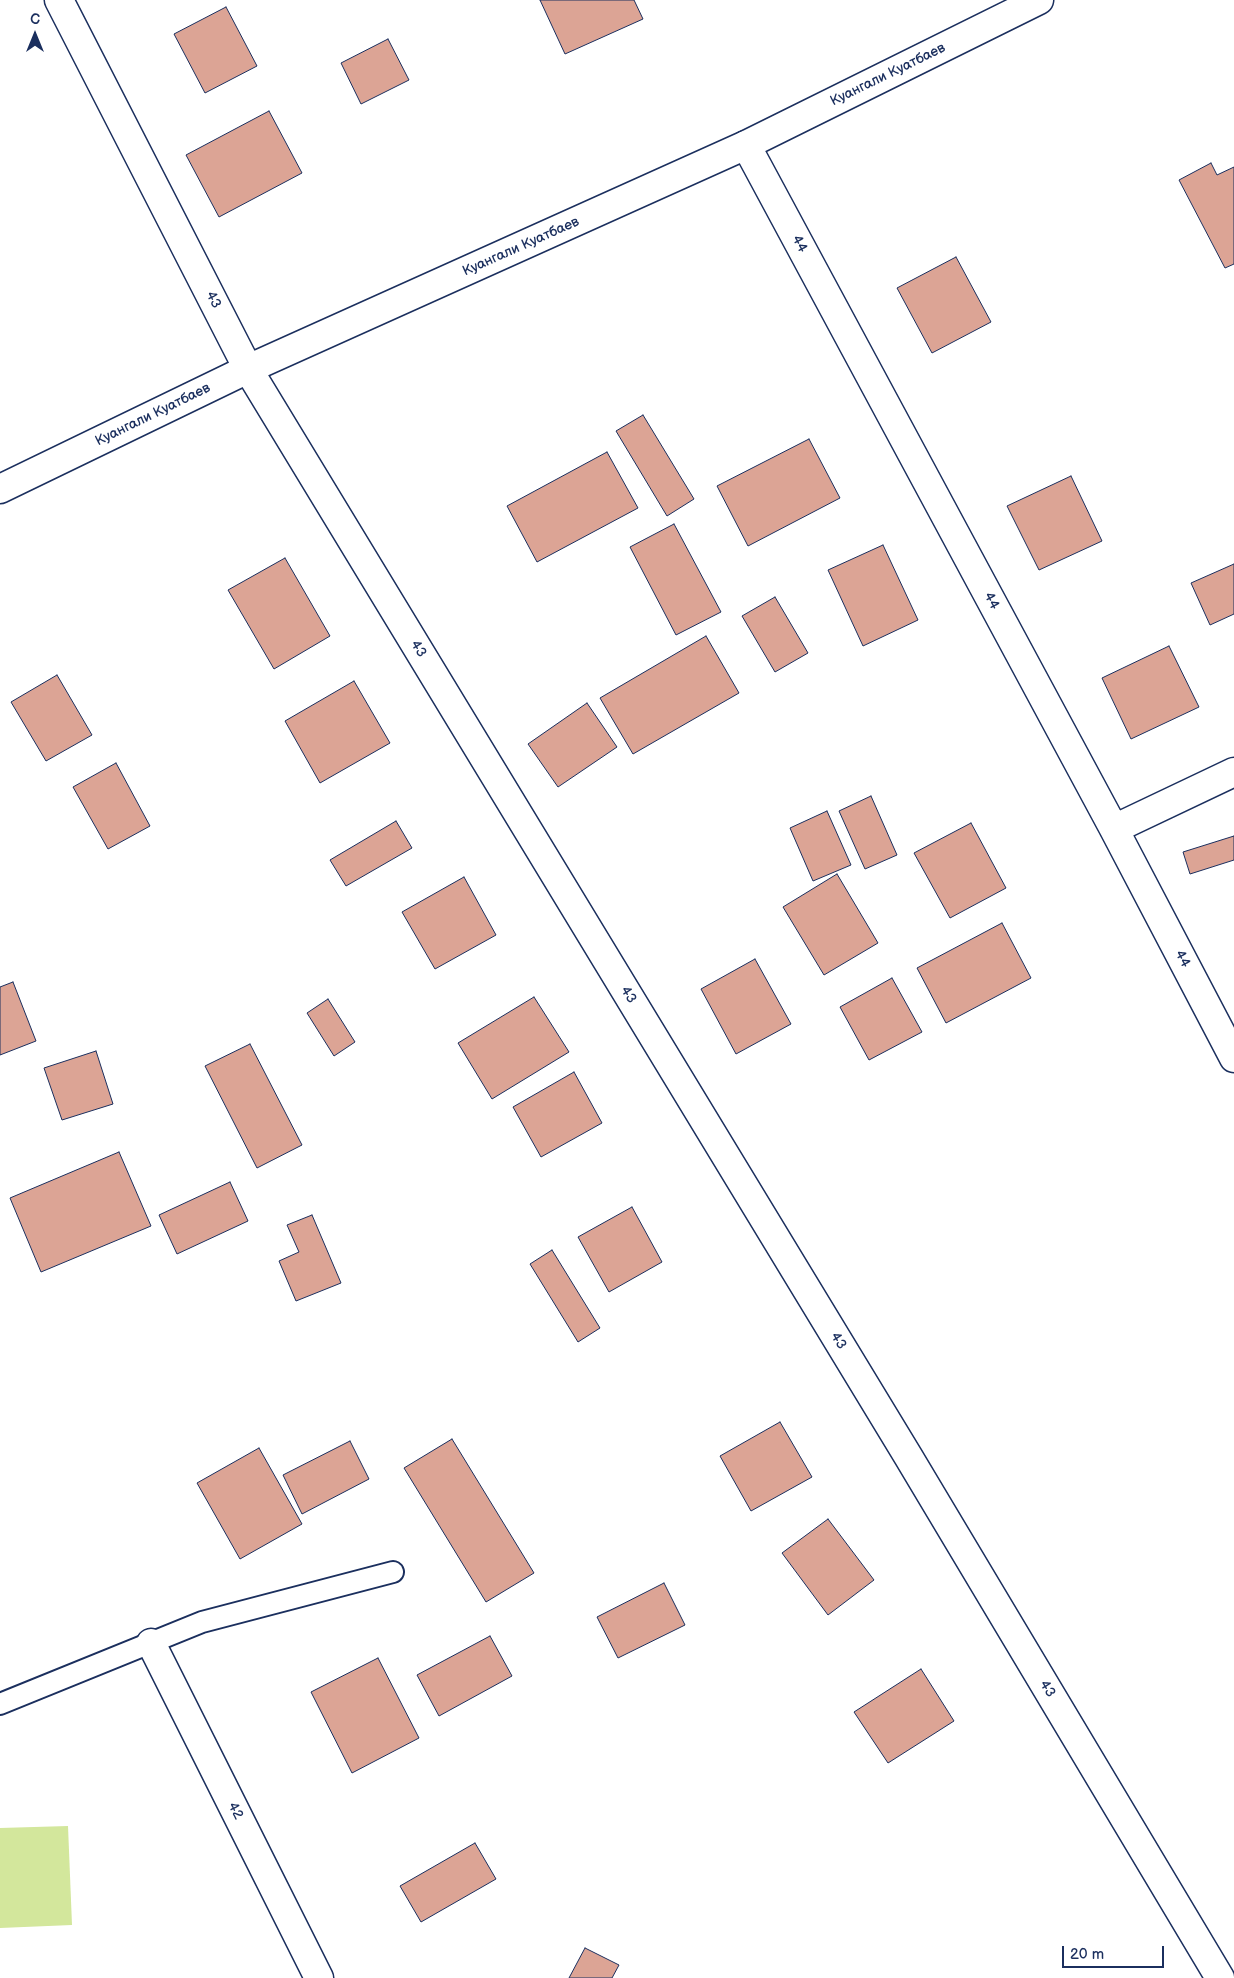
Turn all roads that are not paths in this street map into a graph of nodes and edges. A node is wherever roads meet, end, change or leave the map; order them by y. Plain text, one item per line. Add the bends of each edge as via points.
1 (59, 0) edge
2 (1040, 0) edge
3 (746, 145) junction
4 (248, 370) junction
5 (0, 489) edge
6 (1234, 772) edge
7 (1114, 829) junction
8 (1234, 1058) edge
9 (393, 1572) dead end
10 (151, 1643) junction
11 (0, 1704) edge
12 (319, 1978) edge
13 (1220, 1978) edge

1 - 4 street, 43
2 - 3 street, Куангали Куатбаев
3 - 4 street, Куангали Куатбаев
3 - 7 street, 44
4 - 5 street, Куангали Куатбаев
4 - 13 street, 43 via 898,1439
6 - 7 street
7 - 8 street, 44
9 - 10 lane via 202,1622
10 - 11 lane
10 - 12 street, 42

